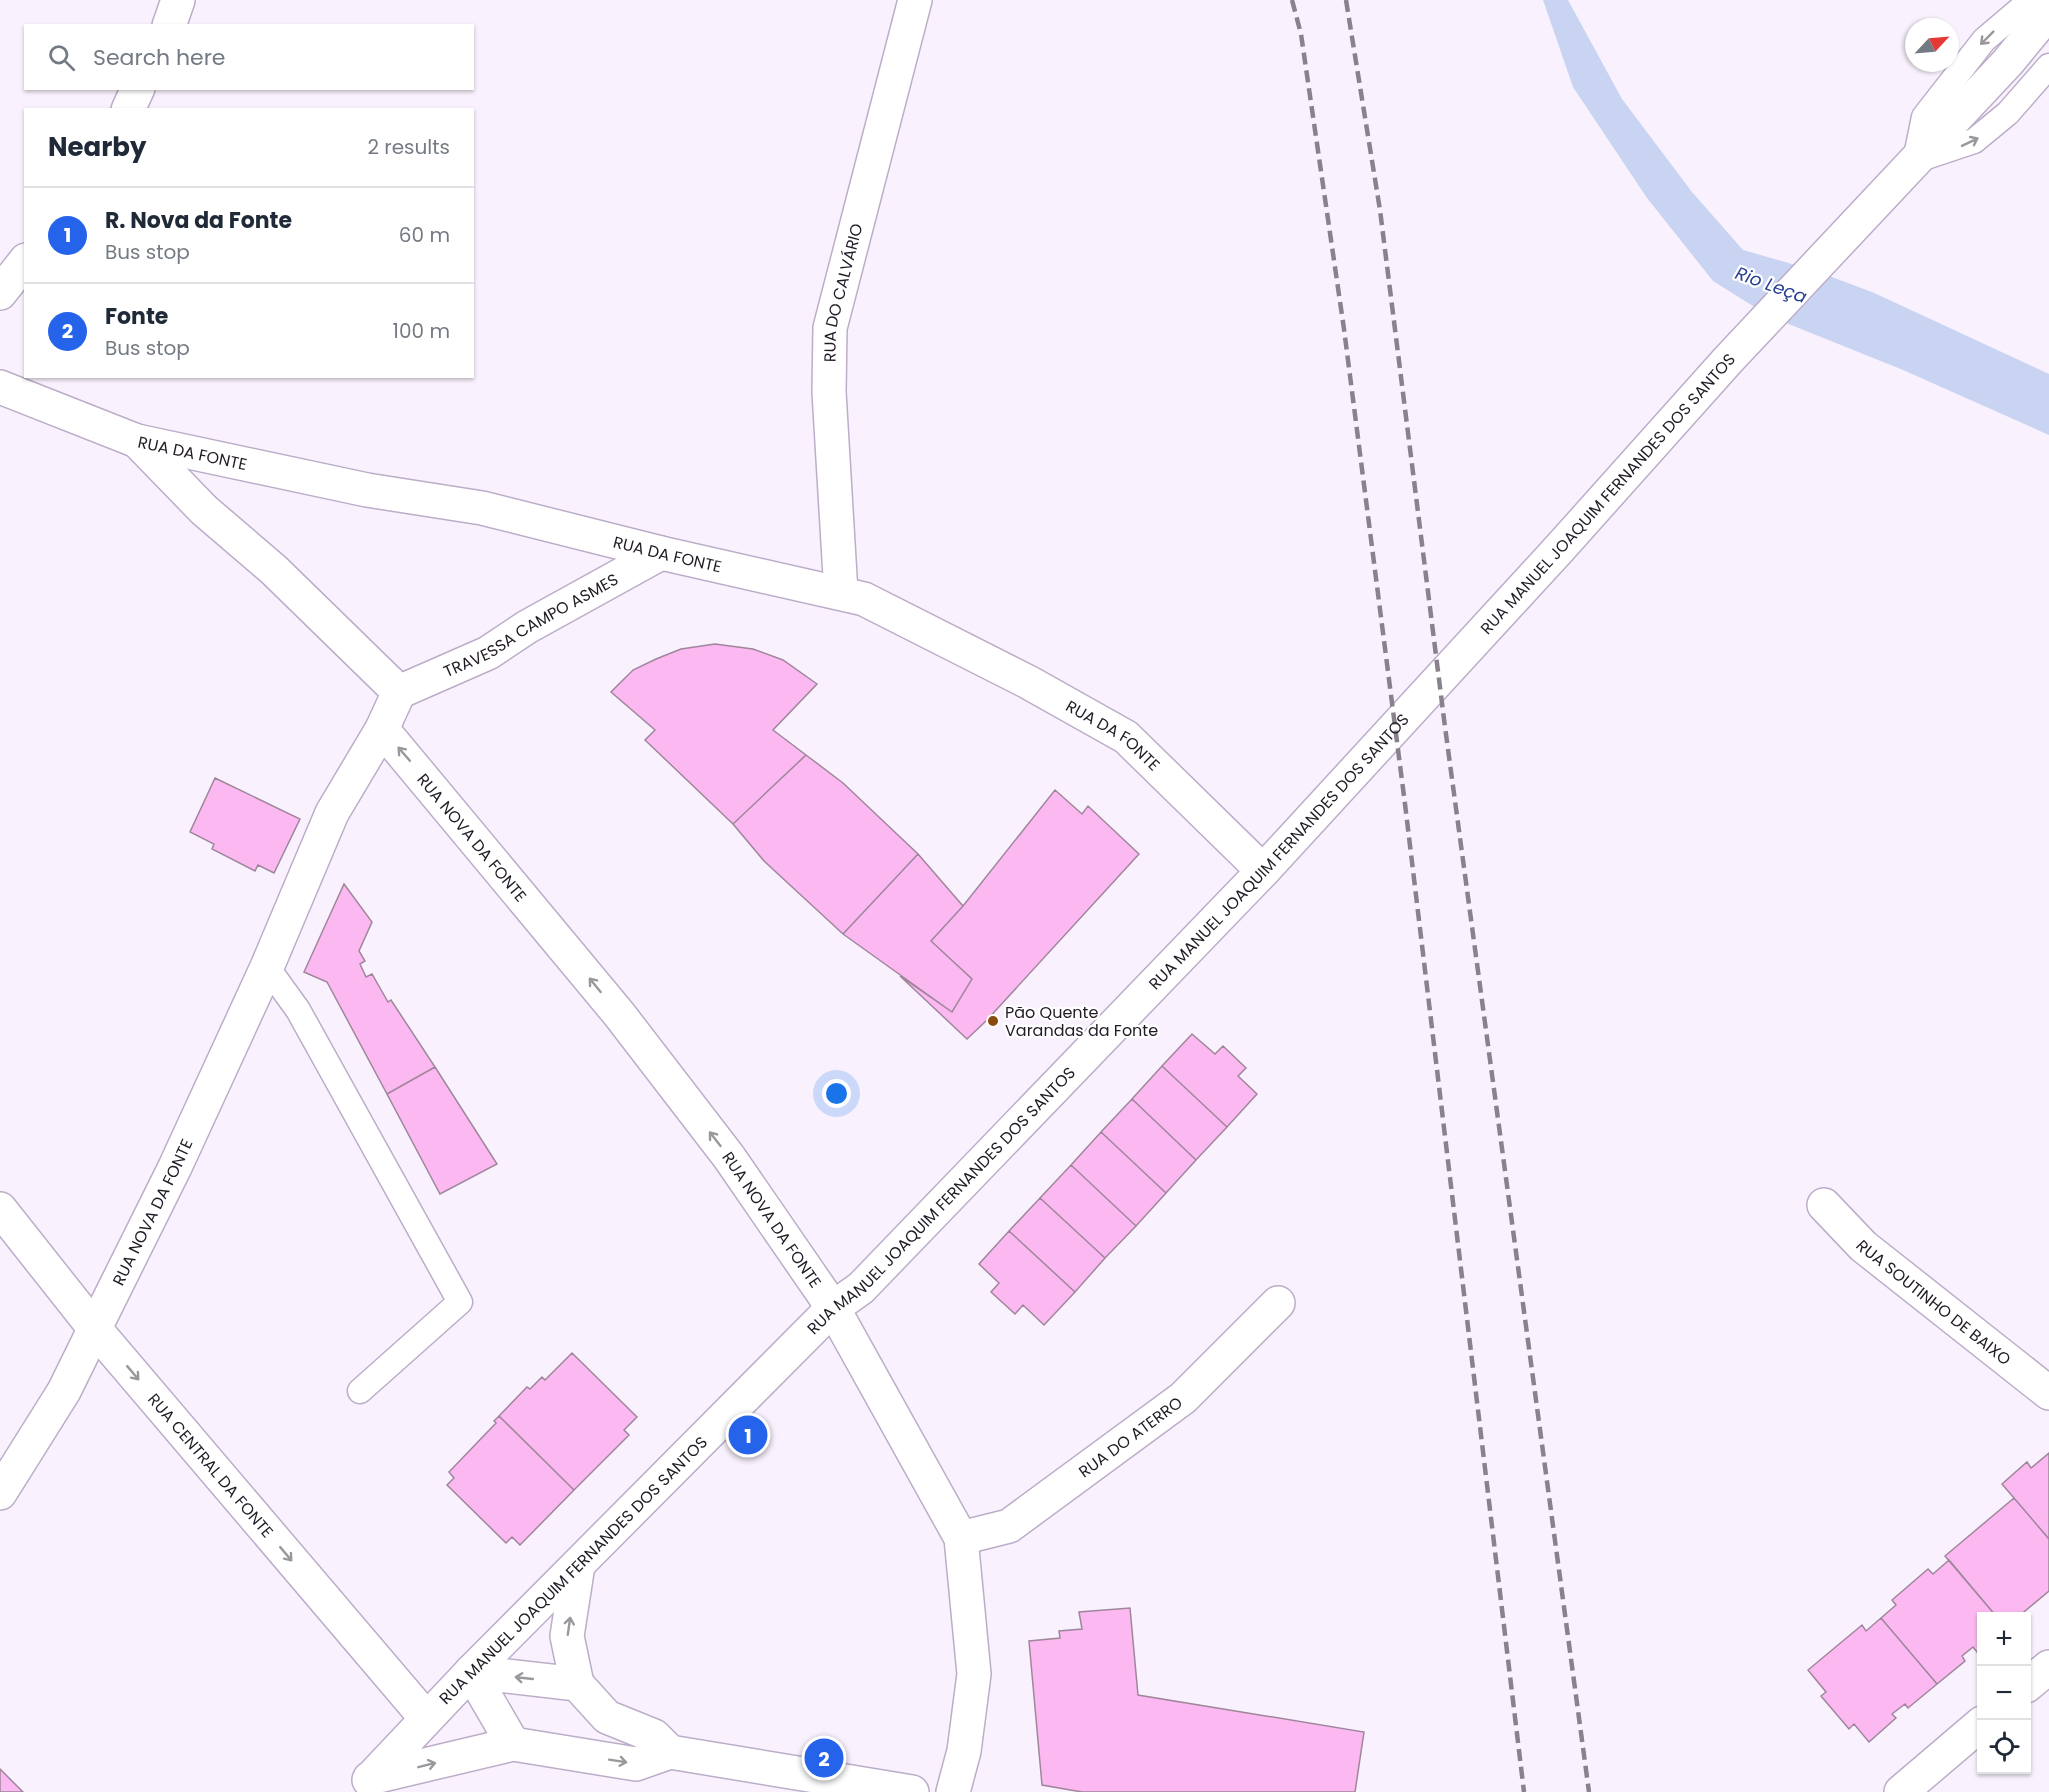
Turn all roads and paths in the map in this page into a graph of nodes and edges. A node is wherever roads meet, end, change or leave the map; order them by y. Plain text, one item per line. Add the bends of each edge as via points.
1 (178, 0) edge
2 (915, 0) edge
3 (2042, 13) edge
4 (170, 24) edge
5 (2049, 66) edge
6 (137, 90) edge
7 (129, 108) edge
8 (1915, 161) junction
9 (24, 263) edge
10 (0, 293) edge
11 (0, 387) edge
12 (137, 441) junction
13 (661, 553) junction
14 (841, 593) junction
15 (399, 692) junction
16 (382, 729) junction
17 (1263, 872) junction
18 (267, 967) junction
19 (1824, 1205) dead end
20 (0, 1209) edge
21 (1278, 1303) dead end
22 (832, 1308) junction
23 (95, 1329) junction
24 (360, 1391) dead end
25 (2049, 1392) edge
26 (0, 1493) edge
27 (961, 1538) junction
28 (578, 1565) junction
29 (2049, 1667) edge
30 (471, 1672) junction
31 (2031, 1682) edge
32 (577, 1684) junction
33 (426, 1718) junction
34 (1977, 1727) edge
35 (513, 1744) junction
36 (670, 1752) junction
37 (364, 1785) edge
38 (912, 1792) edge
39 (953, 1792) edge
40 (1901, 1792) edge

1 - 4 street
2 - 14 street, RUA DO CALVÁRIO via 830,328 829,392
3 - 8 street, RUA MANUEL JOAQUIM FERNANDES DOS SANTOS
8 -> 5 lane via 1974,141 2008,113
6 - 7 street
8 - 17 street, RUA MANUEL JOAQUIM FERNANDES DOS SANTOS via 1728,360
9 - 10 street
11 - 12 street, RUA DA FONTE
12 - 13 street, RUA DA FONTE via 367,490 483,508
12 - 15 street via 204,510 274,570
13 - 14 street, RUA DA FONTE
13 - 15 street, TRAVESSA CAMPO ASMES via 526,627 488,653
14 - 17 street, RUA DA FONTE via 864,598 1028,681 1126,737
15 - 16 street, RUA NOVA DA FONTE
16 - 18 street, RUA NOVA DA FONTE via 332,813
22 -> 16 street, RUA NOVA DA FONTE via 729,1157 633,1032
17 - 22 street, RUA MANUEL JOAQUIM FERNANDES DOS SANTOS via 861,1288
18 - 23 street, RUA NOVA DA FONTE
18 - 24 lane via 298,1010 460,1302
19 - 25 street, RUA SOUTINHO DE BAIXO via 1863,1246
20 - 23 street, RUA CENTRAL DA FONTE
21 - 27 street, RUA DO ATERRO via 1183,1398 1009,1526
22 - 27 street, RUA NOVA DA FONTE
22 - 28 street, RUA MANUEL JOAQUIM FERNANDES DOS SANTOS
23 - 26 street, RUA NOVA DA FONTE via 63,1391
23 -> 33 street, RUA CENTRAL DA FONTE
27 - 39 street, RUA NOVA DA FONTE via 974,1674 964,1751
28 - 30 street, RUA MANUEL JOAQUIM FERNANDES DOS SANTOS
32 -> 28 street via 567,1636
29 - 31 street
32 -> 30 street
30 - 33 street, RUA MANUEL JOAQUIM FERNANDES DOS SANTOS
30 - 35 street
32 - 36 street via 607,1717 654,1736
33 - 37 street, RUA MANUEL JOAQUIM FERNANDES DOS SANTOS
34 - 40 street
35 -> 36 street via 636,1764
37 -> 35 street
36 - 38 street

